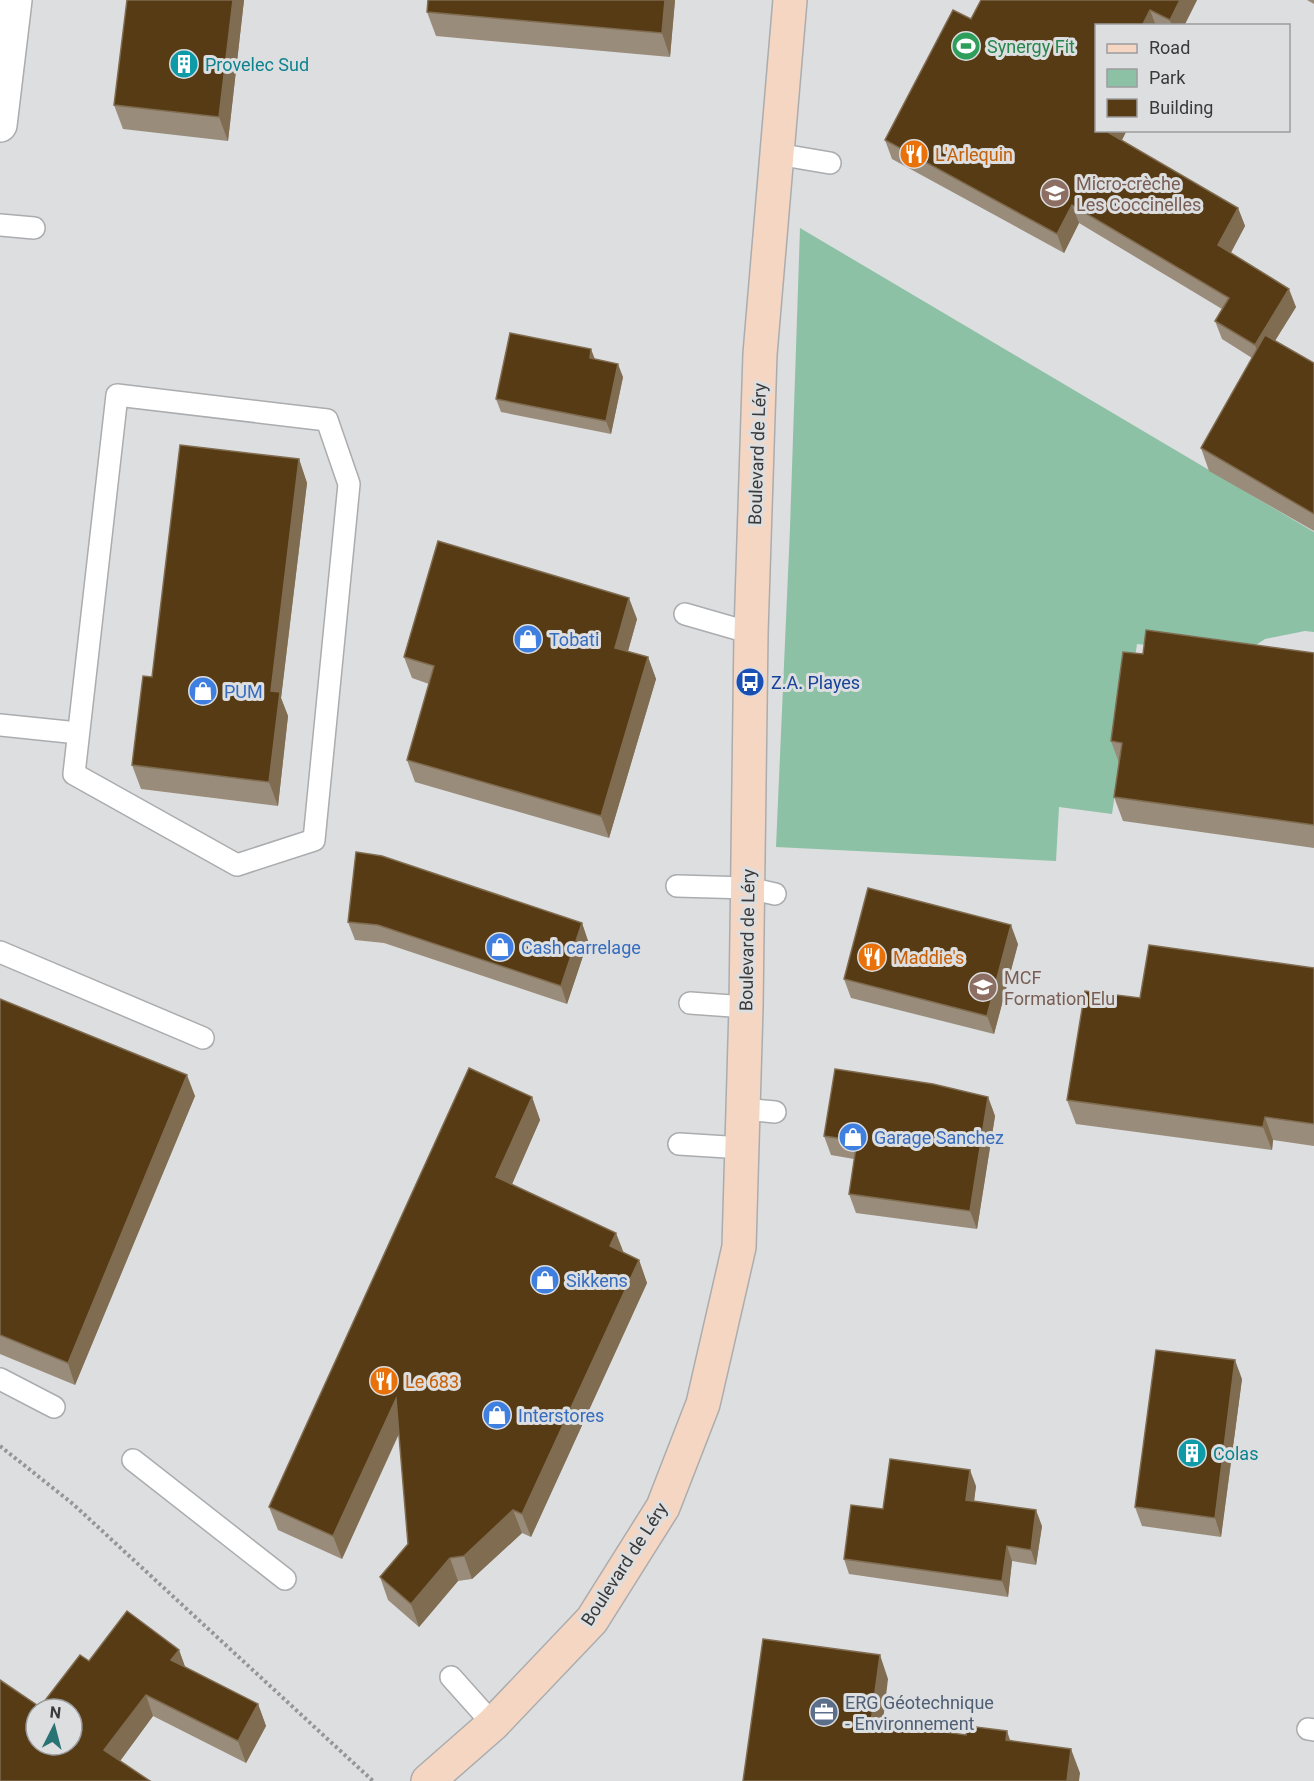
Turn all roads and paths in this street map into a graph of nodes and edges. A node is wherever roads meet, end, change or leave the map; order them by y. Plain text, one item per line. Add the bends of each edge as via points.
1 (15, 0) edge
2 (790, 0) edge
3 (0, 125) edge
4 (777, 154) junction
5 (830, 163) dead end
6 (0, 225) edge
7 (34, 228) dead end
8 (685, 614) dead end
9 (751, 633) junction
10 (0, 725) edge
11 (78, 733) junction
12 (677, 886) dead end
13 (761, 891) junction
14 (0, 952) edge
15 (690, 1002) dead end
16 (746, 1007) junction
17 (203, 1038) dead end
18 (679, 1144) dead end
19 (743, 1148) junction
20 (0, 1379) edge
21 (54, 1407) dead end
22 (0, 1446) edge
23 (133, 1460) dead end
24 (285, 1580) dead end
25 (451, 1677) dead end
26 (493, 1724) junction
27 (373, 1781) edge
28 (428, 1781) edge

1 - 3 street
2 - 4 street, Boulevard de Léry
4 - 5 lane
4 - 9 street, Boulevard de Léry via 760,354
6 - 7 lane
8 - 9 lane
9 - 13 street, Boulevard de Léry
10 - 11 lane
11 - 11 lane via 117,395 327,420 349,484 314,840 237,865 74,774
12 - 13 lane
13 - 16 street, Boulevard de Léry
14 - 17 lane
15 - 16 lane
16 - 19 street, Boulevard de Léry via 759,1110
18 - 19 lane
19 - 26 street, Boulevard de Léry via 739,1247 703,1404 663,1507 592,1620
20 - 21 lane
22 - 27 path via 74,1504
23 - 24 lane
25 - 26 lane
26 - 28 street, Boulevard de Léry

